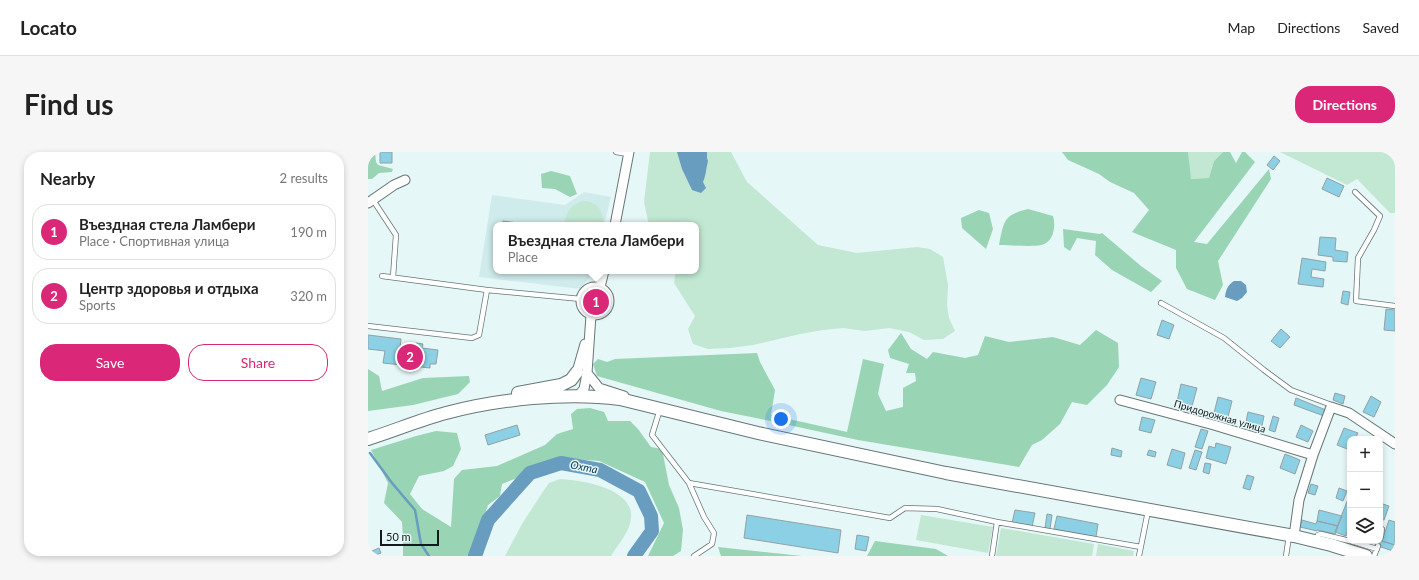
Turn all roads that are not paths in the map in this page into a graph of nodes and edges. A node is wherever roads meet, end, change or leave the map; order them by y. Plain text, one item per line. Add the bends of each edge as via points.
1 (616, 152) edge
2 (628, 153) edge
3 (406, 180) dead end
4 (1355, 192) dead end
5 (371, 201) edge
6 (616, 222) edge
7 (603, 274) edge
8 (382, 276) dead end
9 (393, 277) junction
10 (600, 287) junction
11 (487, 290) junction
12 (581, 299) junction
13 (1161, 303) dead end
14 (1395, 306) edge
15 (591, 319) junction
16 (368, 326) edge
17 (582, 373) junction
18 (578, 396) junction
19 (1120, 400) dead end
20 (634, 402) junction
21 (493, 404) junction
22 (1331, 407) junction
23 (660, 409) junction
24 (368, 439) edge
25 (1395, 444) edge
26 (1313, 455) junction
27 (689, 483) junction
28 (1148, 510) junction
29 (997, 522) junction
30 (1292, 536) junction
31 (1347, 540) edge
32 (1315, 541) junction
33 (1364, 544) edge
34 (1141, 547) junction
35 (694, 556) edge
36 (992, 556) edge
37 (1139, 556) edge
38 (1286, 556) edge
39 (1366, 556) edge
40 (1374, 556) edge

1 - 2 lane
2 - 6 street
3 - 5 street
4 - 14 lane via 1380,216 1358,258 1356,301
5 - 9 lane via 396,235
7 - 10 street
8 - 9 lane
9 - 11 lane
10 - 12 street via 592,286 581,295
10 - 15 street via 610,298 609,306
11 - 12 lane
11 - 16 lane via 479,335 472,338
12 - 15 street via 584,310
13 - 22 lane via 1224,338 1291,390
15 - 17 street
17 - 18 main road via 573,387
17 - 20 street via 599,388 622,395
17 - 21 main road via 561,385 512,394
18 - 20 main road via 598,396
18 - 21 main road
19 - 26 street, Придорожная улица
20 - 23 main road
21 - 24 main road via 445,413
22 - 25 street via 1349,413
22 - 26 street
23 - 27 lane via 652,435
23 - 28 main road via 758,433 938,471
26 - 30 street via 1298,500
27 - 29 lane via 890,518 905,508 937,509
27 - 35 lane via 714,534 712,544
28 - 30 main road
28 - 34 lane
29 - 34 lane
29 - 36 lane
30 - 32 main road
30 - 38 lane
31 - 32 lane via 1321,534
32 - 39 main road
33 - 40 lane via 1377,547
34 - 37 lane

